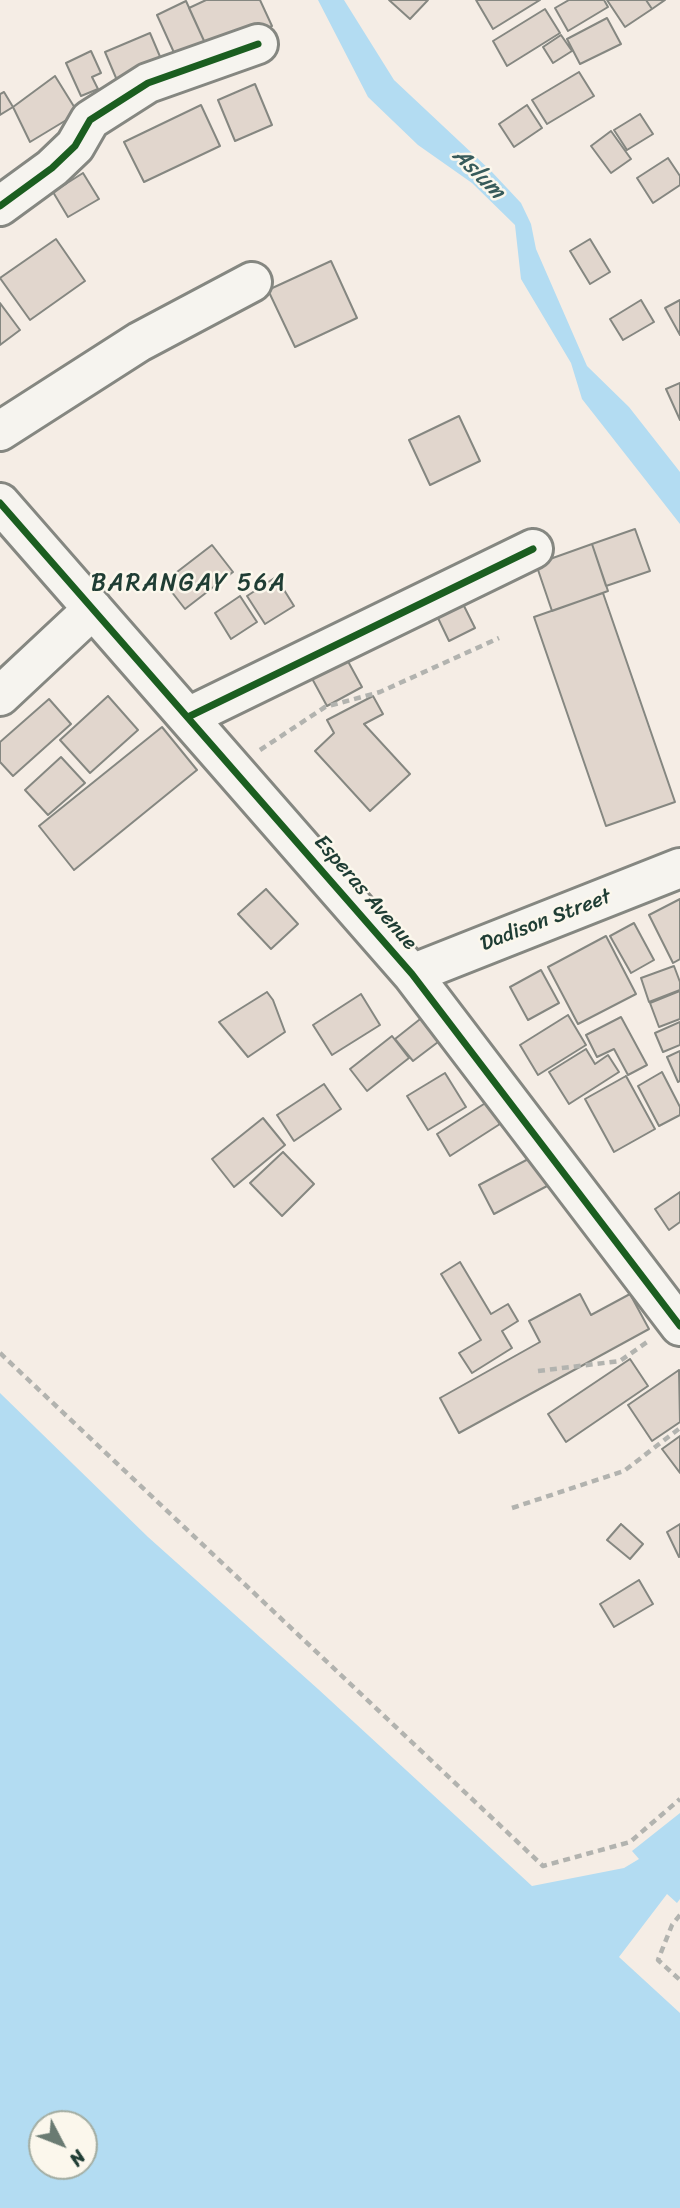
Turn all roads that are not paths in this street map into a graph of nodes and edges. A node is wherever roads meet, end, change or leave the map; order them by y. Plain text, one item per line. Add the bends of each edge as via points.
1 (258, 44) dead end
2 (0, 205) edge
3 (252, 282) dead end
4 (0, 431) edge
5 (0, 503) edge
6 (533, 549) dead end
7 (93, 609) junction
8 (0, 696) edge
9 (188, 717) junction
10 (680, 868) edge
11 (412, 974) junction
12 (678, 1324) edge

1 - 2 street via 148,83 90,120 75,146 52,168
3 - 4 street via 139,342
5 - 7 street, Esperas Avenue
6 - 9 street
7 - 8 street
7 - 9 street, Esperas Avenue
9 - 11 street, Esperas Avenue
10 - 11 street, Dadison Street
11 - 12 street, Esperas Avenue

